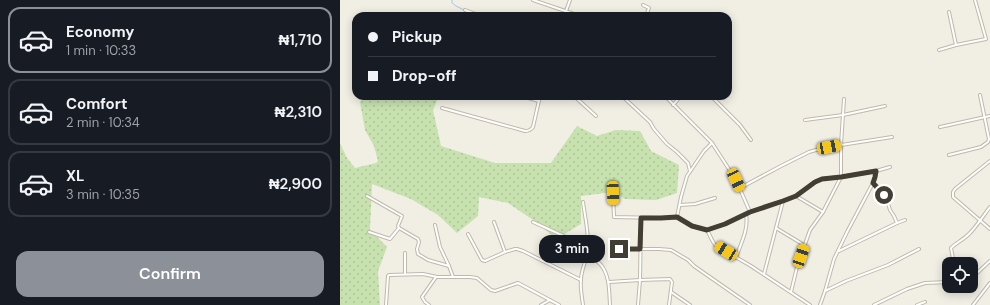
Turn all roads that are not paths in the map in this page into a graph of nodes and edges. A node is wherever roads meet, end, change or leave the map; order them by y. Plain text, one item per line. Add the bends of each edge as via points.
1 (533, 0) edge
2 (570, 0) edge
3 (974, 0) edge
4 (643, 6) dead end
5 (465, 10) dead end
6 (566, 11) joint
7 (470, 12) edge
8 (648, 12) edge
9 (949, 12) dead end
10 (989, 38) edge
11 (986, 39) junction
12 (956, 45) junction
13 (939, 50) dead end
14 (980, 95) dead end
15 (844, 99) dead end
16 (535, 100) edge
17 (578, 100) edge
18 (626, 100) edge
19 (669, 100) edge
20 (677, 100) edge
21 (715, 100) edge
22 (539, 101) joint
23 (673, 105) junction
24 (885, 106) dead end
25 (442, 108) dead end
26 (843, 114) junction
27 (596, 116) dead end
28 (990, 116) edge
29 (984, 117) junction
30 (805, 120) dead end
31 (940, 127) dead end
32 (892, 137) dead end
33 (751, 140) dead end
34 (712, 142) junction
35 (841, 145) junction
36 (949, 155) dead end
37 (990, 161) edge
38 (890, 167) dead end
39 (876, 171) junction
40 (690, 172) junction
41 (841, 177) junction
42 (873, 183) junction
43 (740, 188) junction
44 (613, 193) dead end
45 (367, 196) dead end
46 (796, 196) junction
47 (716, 198) dead end
48 (783, 201) junction
49 (583, 202) dead end
50 (680, 205) junction
51 (990, 207) edge
52 (750, 212) junction
53 (823, 212) junction
54 (746, 215) junction
55 (677, 217) junction
56 (641, 218) junction
57 (905, 220) dead end
58 (980, 221) junction
59 (494, 222) dead end
60 (533, 222) dead end
61 (896, 223) junction
62 (435, 226) dead end
63 (399, 228) junction
64 (776, 228) junction
65 (990, 229) edge
66 (707, 230) junction
67 (369, 232) dead end
68 (468, 234) dead end
69 (804, 245) junction
70 (588, 247) junction
71 (619, 249) dead end
72 (640, 249) junction
73 (919, 249) dead end
74 (838, 251) junction
75 (505, 252) junction
76 (588, 252) junction
77 (405, 253) dead end
78 (953, 257) edge
79 (736, 258) junction
80 (990, 261) edge
81 (449, 266) junction
82 (978, 272) edge
83 (405, 274) junction
84 (764, 274) junction
85 (436, 277) junction
86 (453, 277) junction
87 (581, 280) junction
88 (640, 280) junction
89 (609, 282) junction
90 (942, 282) edge
91 (990, 283) edge
92 (825, 291) junction
93 (671, 292) junction
94 (791, 292) junction
95 (550, 300) junction
96 (925, 302) dead end
97 (426, 304) edge
98 (386, 305) edge
99 (429, 305) edge
100 (540, 305) edge
101 (559, 305) edge
102 (583, 305) edge
103 (610, 305) edge
104 (638, 305) edge
105 (669, 305) edge
106 (690, 305) edge
107 (750, 305) edge
108 (810, 305) edge
109 (820, 305) edge
110 (874, 305) edge
111 (917, 305) edge
112 (973, 305) edge

1 - 6 street
2 - 6 street
3 - 11 street
4 - 8 street via 649,8
5 - 7 street
9 - 12 street
10 - 11 street
11 - 12 street
12 - 13 street
14 - 29 street
15 - 26 street
16 - 22 street
17 - 27 street
18 - 40 street via 688,163
19 - 23 street
20 - 23 street
21 - 33 street
22 - 25 street via 533,127 528,131
23 - 34 street
24 - 26 street
26 - 30 street
26 - 35 street
28 - 29 street
29 - 31 street
29 - 36 street via 988,142 981,147
32 - 35 street
34 - 40 street
34 - 43 street
35 - 41 street
35 - 43 street via 809,152
37 - 58 street via 955,189 952,197
38 - 39 street
39 - 41 street
39 - 42 street
40 - 50 street
41 - 46 street via 822,179
41 - 53 street
42 - 61 street via 886,197
42 - 74 street
43 - 52 street
44 - 56 street via 614,217
45 - 63 street via 401,214
46 - 48 street
46 - 53 street
47 - 50 street
48 - 52 street
48 - 64 street
49 - 70 street
50 - 55 street
51 - 58 street
52 - 54 street
53 - 69 street via 810,230
54 - 66 street
54 - 79 street via 746,228
55 - 56 street
55 - 66 street via 692,226
56 - 72 street
57 - 61 street
58 - 65 street
58 - 78 street via 968,235 951,248
59 - 75 street
60 - 70 street
61 - 74 street
62 - 81 street via 440,247
63 - 67 street via 390,239
63 - 81 street via 418,239 418,254
64 - 69 street
64 - 84 street
66 - 79 street via 715,245
68 - 75 street via 482,260
69 - 94 street
70 - 76 street
71 - 72 street
72 - 88 street
72 - 107 street via 667,249 675,252
73 - 92 street
74 - 92 street
75 - 87 street via 517,249 523,251
76 - 87 street
76 - 89 street via 602,267
77 - 83 street
79 - 84 street
80 - 82 street
81 - 86 street
83 - 85 street
83 - 98 street via 388,276
84 - 94 street
85 - 86 street
85 - 97 street via 422,297
86 - 95 street via 477,278 495,291 518,283
87 - 102 street
88 - 89 street
88 - 93 street via 670,279
88 - 104 street
89 - 103 street
90 - 110 street via 926,283 907,289
91 - 112 street
92 - 109 street
93 - 105 street
93 - 106 street
94 - 108 street
95 - 100 street
95 - 101 street
96 - 111 street
97 - 99 street

